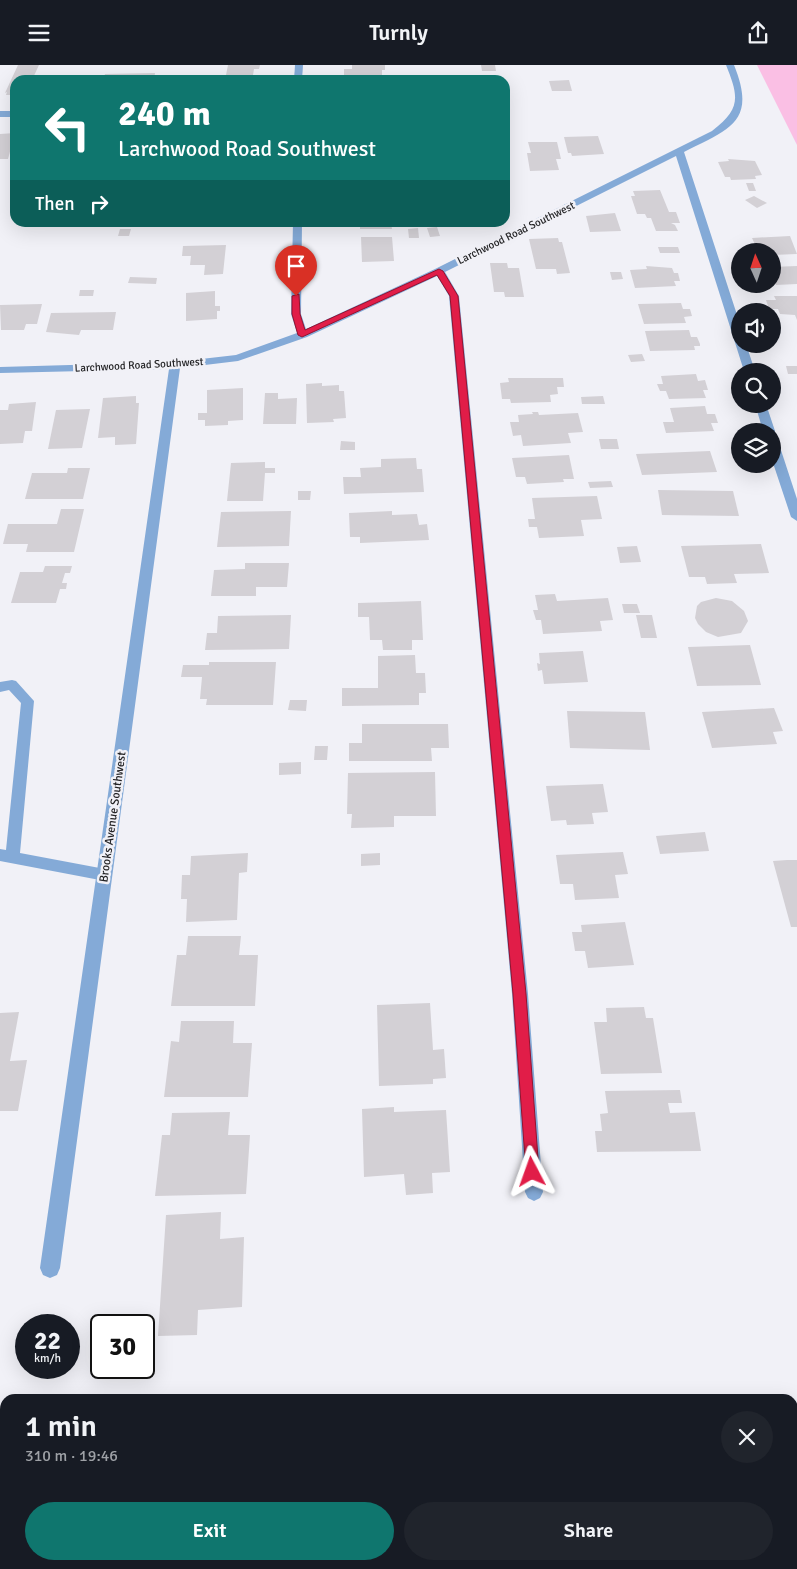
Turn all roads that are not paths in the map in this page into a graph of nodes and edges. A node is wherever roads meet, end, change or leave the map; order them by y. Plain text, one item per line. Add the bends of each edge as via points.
1 (730, 65) edge
2 (679, 151) junction
3 (297, 227) edge
4 (439, 271) junction
5 (731, 312) edge
6 (302, 335) junction
7 (175, 365) junction
8 (0, 370) edge
9 (781, 468) edge
10 (797, 517) edge
11 (0, 687) edge
12 (6, 856) edge
13 (105, 875) junction
14 (534, 1192) dead end
15 (50, 1268) dead end

1 - 2 street, Larchwood Road Southwest via 741,92 739,109 729,123 715,133
2 - 4 street, Larchwood Road Southwest
2 - 5 street
3 - 6 street via 296,314
4 - 6 street, Larchwood Road Southwest
4 - 14 street via 454,296 518,975
6 - 7 street, Larchwood Road Southwest via 238,358
7 - 8 street, Larchwood Road Southwest
7 - 13 street, Brooks Avenue Southwest
9 - 10 street
11 - 12 lane via 12,685 28,701 22,777
12 - 13 lane
13 - 15 street, Brooks Avenue Southwest

